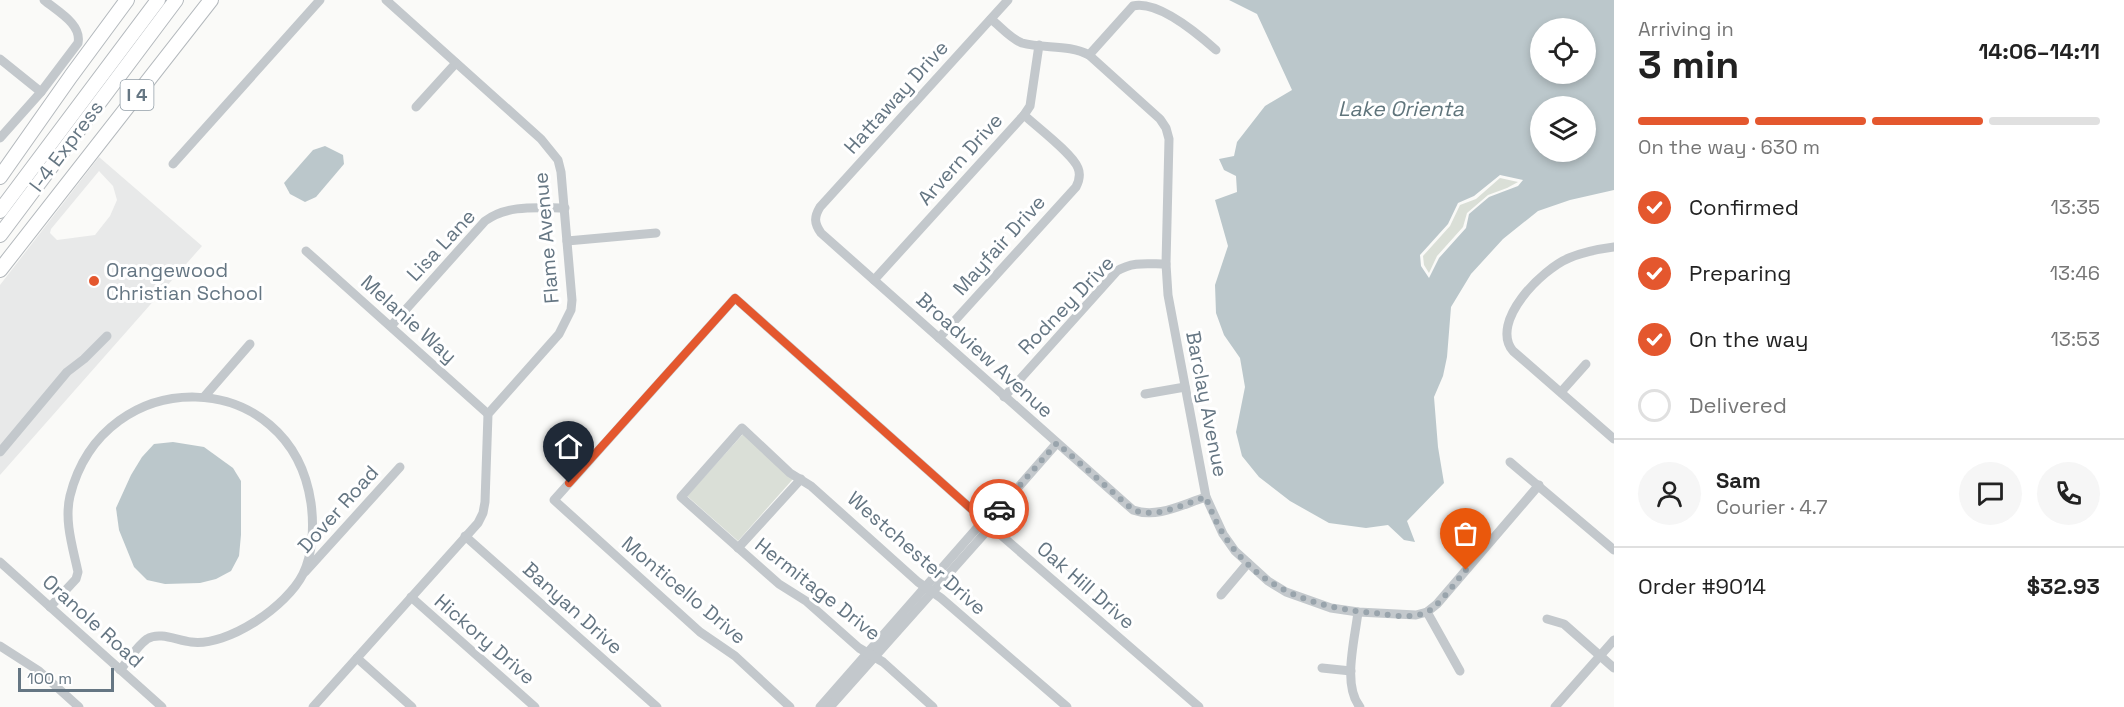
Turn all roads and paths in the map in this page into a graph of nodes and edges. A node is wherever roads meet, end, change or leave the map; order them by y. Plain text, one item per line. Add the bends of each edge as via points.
1 (44, 0) edge
2 (127, 0) edge
3 (157, 0) edge
4 (176, 0) edge
5 (183, 0) edge
6 (211, 0) edge
7 (320, 0) edge
8 (386, 0) edge
9 (1008, 0) edge
10 (992, 19) junction
11 (147, 40) junction
12 (1039, 45) junction
13 (1216, 50) dead end
14 (1089, 55) junction
15 (0, 59) edge
16 (456, 63) junction
17 (41, 92) junction
18 (416, 107) dead end
19 (1024, 115) junction
20 (0, 138) edge
21 (173, 164) dead end
22 (0, 177) edge
23 (565, 208) junction
24 (0, 212) edge
25 (815, 220) joint
26 (656, 233) dead end
27 (0, 235) edge
28 (567, 241) junction
29 (1614, 247) edge
30 (306, 251) dead end
31 (1166, 264) junction
32 (0, 270) edge
33 (874, 280) junction
34 (391, 326) junction
35 (107, 336) dead end
36 (939, 338) junction
37 (250, 344) dead end
38 (1586, 364) dead end
39 (1185, 387) junction
40 (1561, 392) junction
41 (1145, 394) dead end
42 (204, 397) junction
43 (1004, 397) junction
44 (488, 414) junction
45 (1614, 439) edge
46 (1057, 443) junction
47 (0, 452) edge
48 (1510, 462) dead end
49 (400, 467) dead end
50 (801, 479) junction
51 (1539, 485) junction
52 (681, 497) joint
53 (1206, 497) junction
54 (554, 500) joint
55 (987, 523) junction
56 (465, 536) junction
57 (738, 548) junction
58 (1614, 550) edge
59 (0, 562) edge
60 (1248, 563) junction
61 (303, 574) junction
62 (929, 589) junction
63 (1221, 595) dead end
64 (411, 597) junction
65 (50, 607) junction
66 (1358, 612) junction
67 (1427, 612) junction
68 (1547, 619) dead end
69 (1614, 640) edge
70 (0, 646) edge
71 (871, 654) junction
72 (1600, 656) junction
73 (357, 658) junction
74 (1322, 668) dead end
75 (1614, 668) edge
76 (120, 670) junction
77 (1351, 670) junction
78 (1460, 671) dead end
79 (79, 707) edge
80 (162, 707) edge
81 (313, 707) edge
82 (412, 707) edge
83 (535, 707) edge
84 (657, 707) edge
85 (790, 707) edge
86 (820, 707) edge
87 (830, 707) edge
88 (933, 707) edge
89 (1067, 707) edge
90 (1199, 707) edge
91 (1360, 707) edge
92 (1554, 707) edge

1 - 17 street via 75,27 79,37 78,44
2 - 22 highway
3 - 24 highway, I-4 Express
4 - 11 highway, I-4 Express
5 - 11 highway
6 - 32 highway, I 4
7 - 21 street
8 - 16 street, Flame Avenue
9 - 10 street, Hattaway Drive
10 - 12 street, Barclay Avenue via 1014,39
10 - 25 street, Hattaway Drive via 820,207
11 - 27 highway, I-4 Express
12 - 14 street, Barclay Avenue
12 - 19 street, Arvern Drive via 1030,106
13 - 14 street via 1175,17 1140,2
14 - 31 street, Barclay Avenue via 1160,118 1166,128
15 - 17 street
16 - 18 street
16 - 23 street, Flame Avenue via 552,151 561,172
17 - 20 street
19 - 33 street, Arvern Drive
19 - 36 street, Mayfair Drive via 1075,161 1080,173 1077,187
23 - 28 street, Flame Avenue
23 - 34 street, Lisa Lane via 513,209 494,214
25 - 33 street, Broadview Avenue via 820,233
26 - 28 street
28 - 44 street, Flame Avenue via 572,300 566,322
29 - 40 street via 1567,259 1526,291 1512,313 1506,330 1508,345
30 - 34 street, Melanie Way
31 - 39 street, Barclay Avenue
31 - 43 street, Rodney Drive via 1136,263 1117,271
33 - 36 street, Broadview Avenue
34 - 44 street, Melanie Way
35 - 47 street via 67,372
36 - 43 street, Broadview Avenue
37 - 42 street
38 - 40 street
39 - 41 street
39 - 53 street, Barclay Avenue
40 - 45 street
42 - 61 street via 253,414 281,435 293,451 309,490 313,516
42 - 65 street via 168,399 138,408 95,443 70,497 68,518 78,572
43 - 46 street, Broadview Avenue
44 - 56 street via 483,513
46 - 53 street, Broadview Avenue via 1133,510 1155,513
46 - 55 street
48 - 51 street
49 - 61 street, Dover Road
50 - 52 street, Westchester Drive via 742,428
50 - 57 street
50 - 62 street, Westchester Drive
51 - 58 street
51 - 67 street
52 - 57 street, Hermitage Drive
53 - 60 street, Barclay Avenue via 1223,534
54 - 55 street, Oak Hill Drive via 735,298
54 - 85 street, Monticello Drive via 699,632 735,656
55 - 62 street via 977,528
55 - 90 street, Oak Hill Drive
56 - 64 street
56 - 84 street, Banyan Drive
57 - 71 street, Hermitage Drive
59 - 65 street, Oranole Road
60 - 63 street
60 - 66 street, Barclay Avenue via 1286,592 1330,608
61 - 76 street, Dover Road via 279,602 239,632 216,641 193,643 158,636 147,639
62 - 71 street
62 - 89 street, Westchester Drive
64 - 73 street
64 - 83 street, Hickory Drive
65 - 76 street, Oranole Road
66 - 67 street, Barclay Avenue
66 - 77 street
67 - 78 street
68 - 72 street via 1564,624
69 - 72 street
70 - 79 street via 39,671
71 - 86 street
71 - 87 street
71 - 88 street, Hermitage Drive
72 - 75 street
72 - 92 street
73 - 81 street
73 - 82 street
74 - 77 street
76 - 80 street, Oranole Road
77 - 91 street via 1351,688

